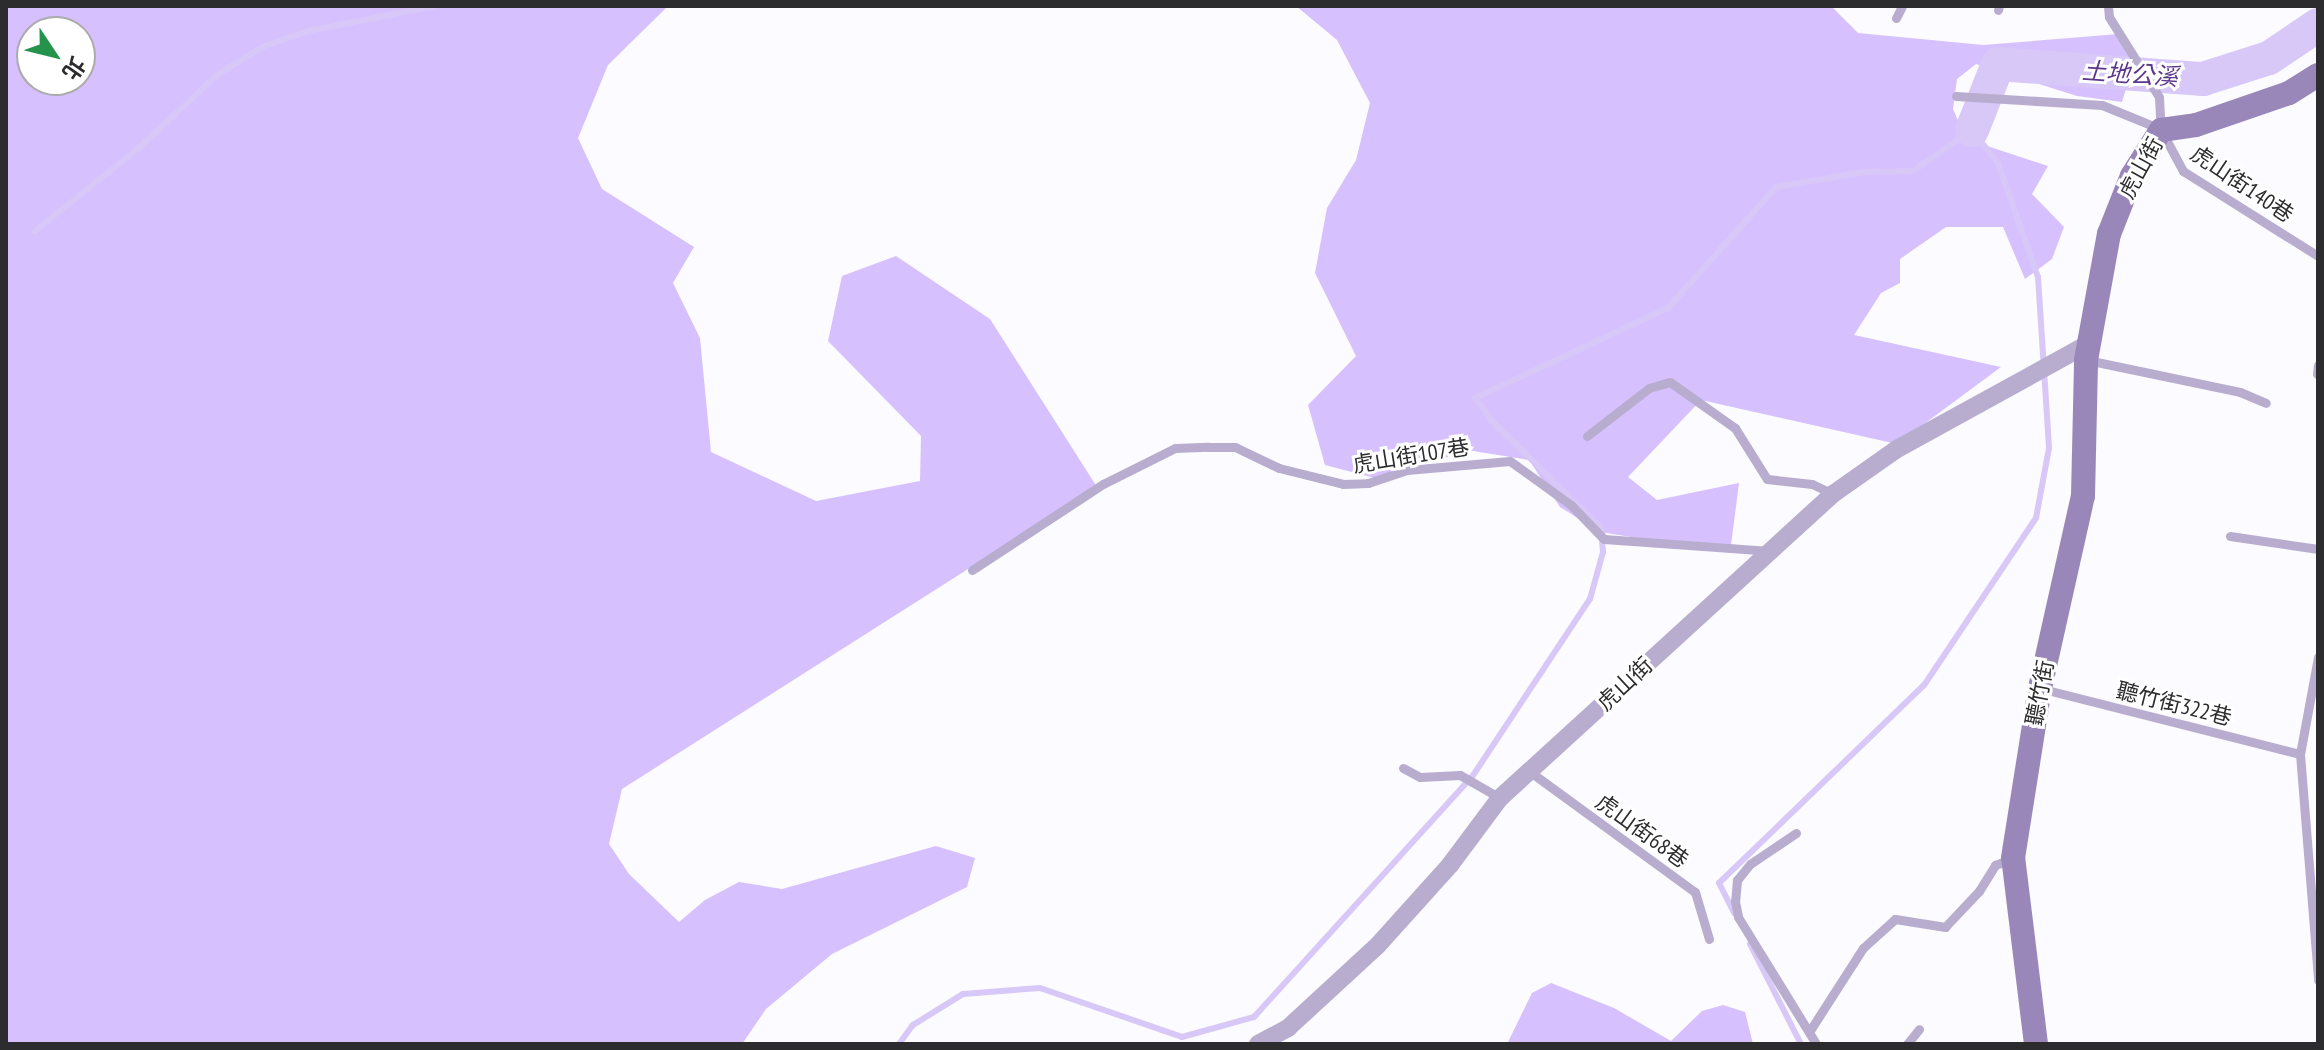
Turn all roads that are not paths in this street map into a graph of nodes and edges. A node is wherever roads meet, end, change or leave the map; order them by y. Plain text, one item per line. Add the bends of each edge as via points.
1 (1902, 6) edge
2 (2108, 6) edge
3 (1896, 18) dead end
4 (2318, 77) edge
5 (1956, 96) dead end
6 (2161, 130) junction
7 (2318, 256) edge
8 (2080, 352) junction
9 (2318, 365) edge
10 (2317, 374) edge
11 (2266, 403) dead end
12 (1587, 436) dead end
13 (1833, 494) junction
14 (2230, 536) dead end
15 (2318, 549) edge
16 (1770, 551) junction
17 (972, 570) dead end
18 (2318, 657) edge
19 (2040, 688) junction
20 (2300, 754) junction
21 (1403, 768) dead end
22 (1529, 771) junction
23 (1500, 798) junction
24 (1796, 833) dead end
25 (2013, 858) junction
26 (1709, 939) dead end
27 (2318, 980) edge
28 (1919, 1029) dead end
29 (1809, 1032) junction
30 (1258, 1044) edge
31 (1816, 1044) edge
32 (1907, 1044) edge
33 (2036, 1044) edge

1 - 3 lane
2 - 6 lane via 2109,17 2159,97
4 - 6 street, 虎山街 via 2289,93 2196,125
5 - 6 lane via 2102,105
6 - 7 lane, 虎山街140巷 via 2183,171
6 - 8 street, 虎山街 via 2132,176 2109,234
8 - 11 lane
8 - 13 street, 虎山街 via 2033,372 1897,449
8 - 19 street, 聽竹街 via 2083,496
9 - 10 lane
12 - 13 lane via 1649,388 1670,382 1735,428 1767,479 1812,484
13 - 16 street, 虎山街
14 - 15 lane
16 - 17 lane, 虎山街107巷 via 1604,539 1571,505 1510,461 1407,470 1368,483 1343,484 1279,468 1235,447 1208,447 1175,448 1103,484
16 - 22 street, 虎山街
18 - 20 lane
19 - 20 lane, 聽竹街322巷
19 - 25 street, 聽竹街
20 - 27 lane
21 - 23 lane via 1420,777 1460,775
22 - 23 street, 虎山街
22 - 26 lane, 虎山街68巷 via 1695,892
23 - 30 street, 虎山街 via 1450,865 1378,945 1288,1028
24 - 29 lane via 1750,864 1737,880 1735,901 1738,917
25 - 29 lane via 1995,865 1945,927 1895,919 1863,948
25 - 33 street, 聽竹街
28 - 32 lane
29 - 31 lane

